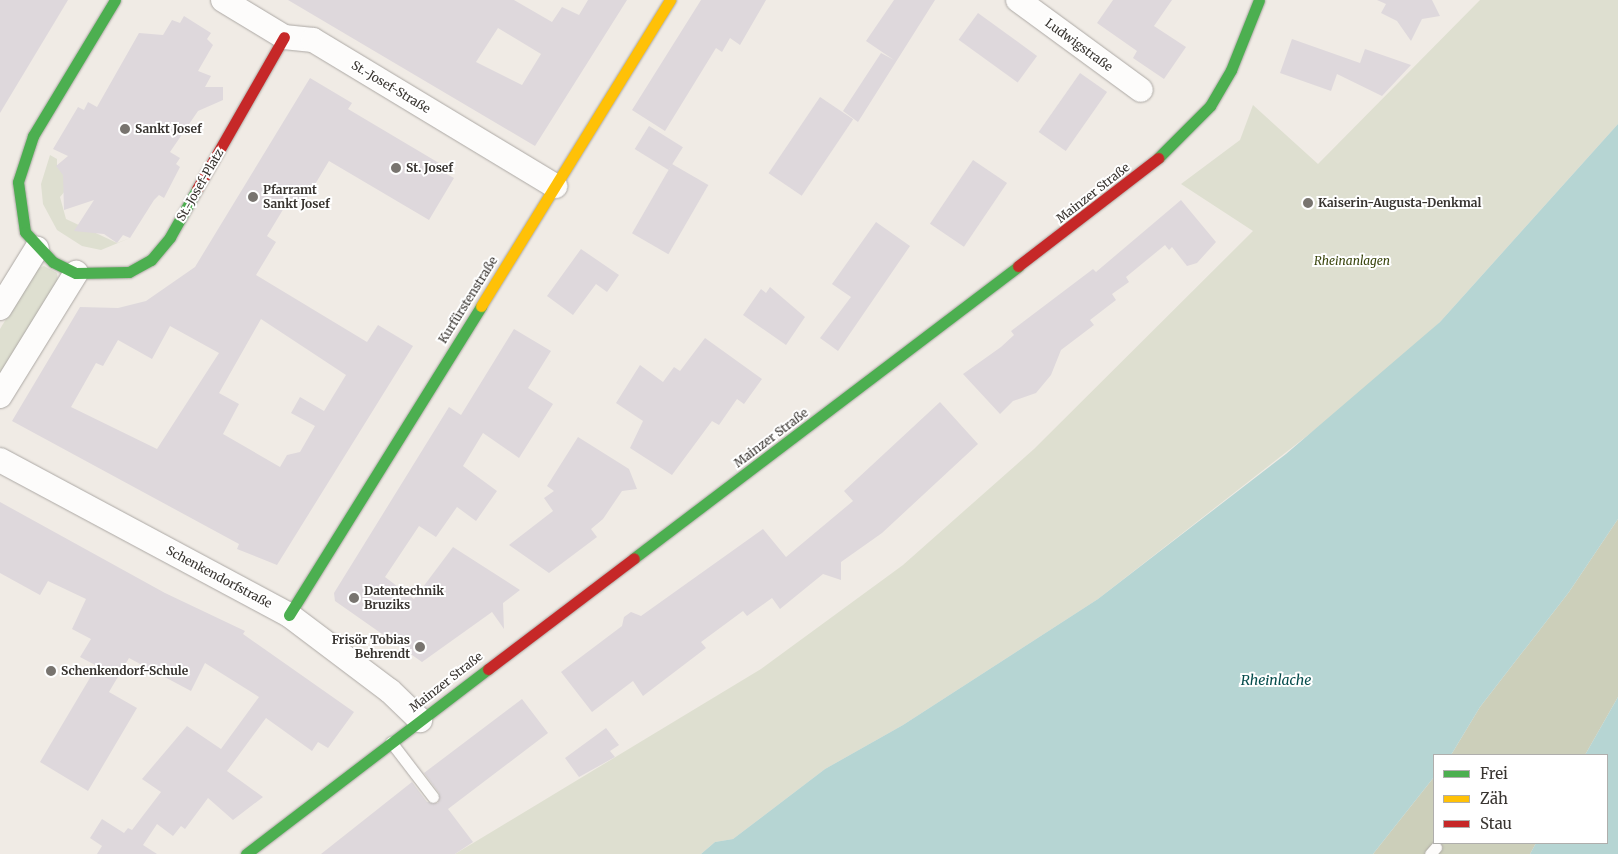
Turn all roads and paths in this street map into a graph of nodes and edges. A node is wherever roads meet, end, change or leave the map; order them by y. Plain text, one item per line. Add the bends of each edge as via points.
1 (115, 0) edge
2 (223, 0) edge
3 (670, 0) edge
4 (1018, 0) edge
5 (1259, 0) edge
6 (284, 37) junction
7 (1140, 90) dead end
8 (555, 186) junction
9 (37, 248) junction
10 (76, 272) junction
11 (0, 308) edge
12 (0, 396) edge
13 (0, 460) edge
14 (289, 615) junction
15 (420, 720) junction
16 (391, 742) junction
17 (433, 797) dead end
18 (246, 854) edge

1 - 9 street, St.-Josef-Platz via 23,158 19,207 25,232
2 - 6 street, St.-Josef-Straße
3 - 8 street, Kurfürstenstraße
4 - 7 street, Ludwigstraße
5 - 15 street, Mainzer Straße via 1231,70 1210,106 1154,163
6 - 8 street, St.-Josef-Straße via 313,40
6 - 10 street, St.-Josef-Platz via 170,237 151,260 129,272 101,276
8 - 14 street, Kurfürstenstraße
9 - 10 street, St.-Josef-Platz
9 - 11 street
10 - 12 street
13 - 14 street, Schenkendorfstraße
14 - 15 street, Schenkendorfstraße via 390,691
15 - 16 street, Mainzer Straße
16 - 17 lane
16 - 18 street, Mainzer Straße

